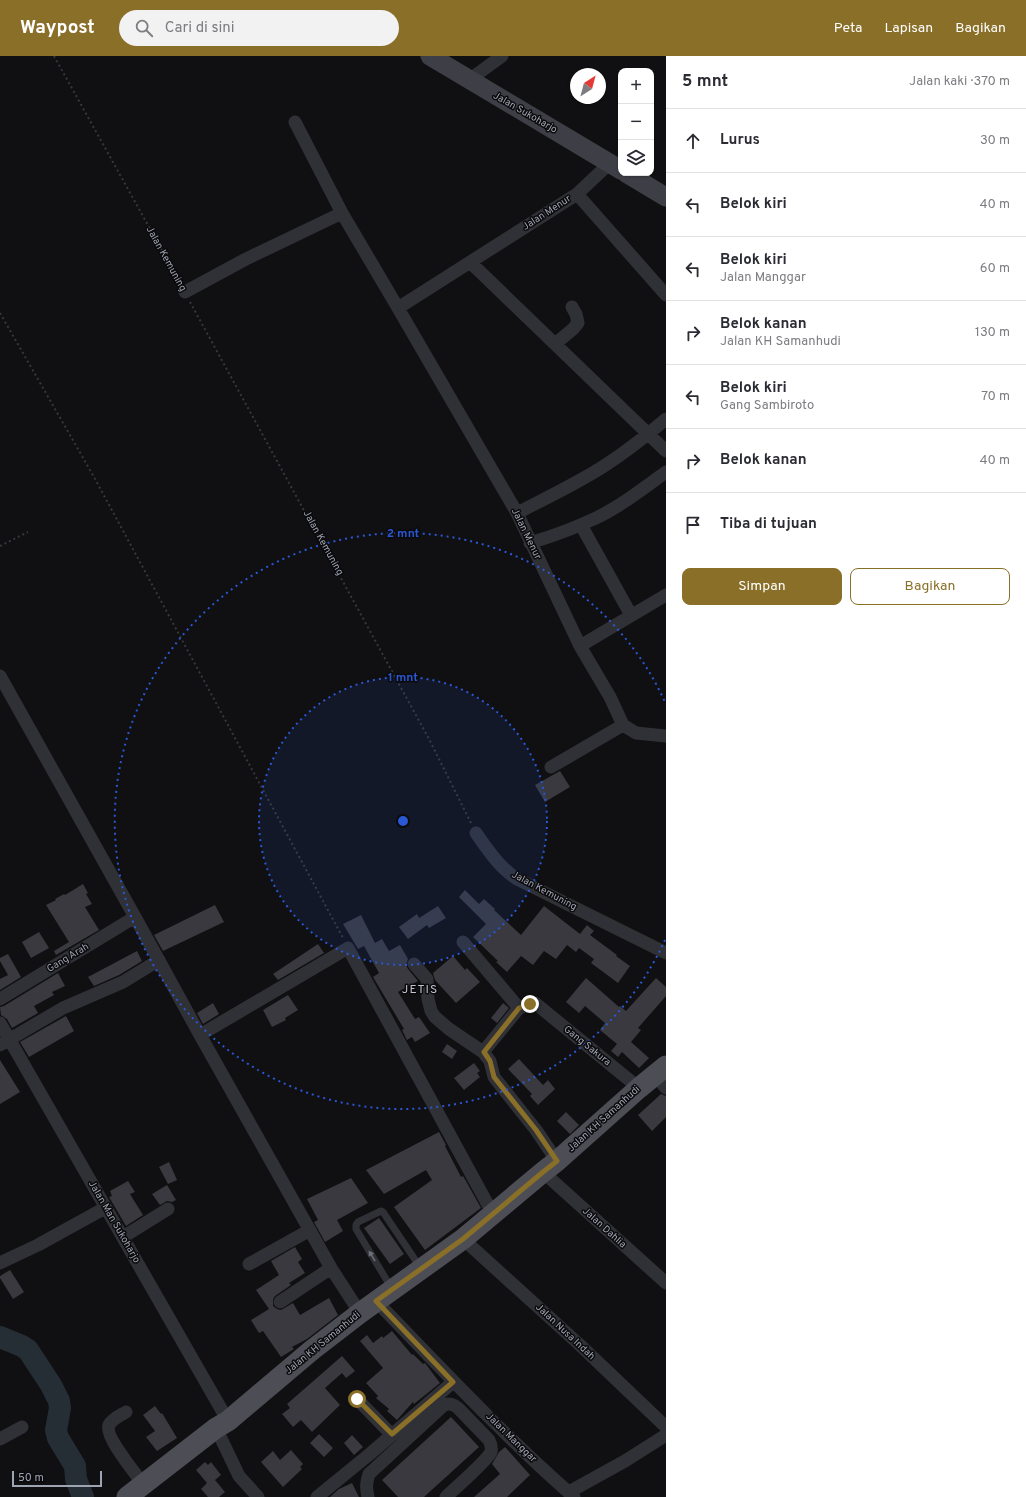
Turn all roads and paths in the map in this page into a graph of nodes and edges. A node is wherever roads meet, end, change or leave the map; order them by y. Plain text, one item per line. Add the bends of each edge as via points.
1 (54, 56) edge
2 (430, 56) edge
3 (502, 56) edge
4 (469, 80) junction
5 (295, 122) dead end
6 (615, 166) edge
7 (631, 176) edge
8 (577, 194) junction
9 (666, 197) edge
10 (342, 213) junction
11 (471, 263) junction
12 (185, 292) junction
13 (666, 295) edge
14 (572, 307) dead end
15 (398, 308) junction
16 (0, 313) edge
17 (555, 344) junction
18 (666, 419) edge
19 (648, 434) junction
20 (666, 451) edge
21 (666, 472) edge
22 (517, 513) junction
23 (581, 525) junction
24 (28, 532) dead end
25 (530, 543) junction
26 (0, 546) edge
27 (666, 595) edge
28 (631, 615) junction
29 (580, 646) junction
30 (0, 676) edge
31 (623, 724) junction
32 (666, 736) edge
33 (551, 767) dead end
34 (476, 833) joint
35 (135, 917) junction
36 (462, 942) dead end
37 (348, 948) junction
38 (666, 953) edge
39 (159, 960) junction
40 (414, 964) dead end
41 (0, 999) edge
42 (519, 1008) junction
43 (0, 1023) edge
44 (200, 1035) junction
45 (5, 1042) edge
46 (484, 1052) junction
47 (662, 1076) edge
48 (639, 1088) junction
49 (550, 1167) junction
50 (105, 1208) junction
51 (168, 1209) dead end
52 (493, 1214) junction
53 (310, 1230) junction
54 (123, 1237) junction
55 (463, 1239) junction
56 (0, 1263) edge
57 (249, 1264) dead end
58 (331, 1268) junction
59 (421, 1269) junction
60 (666, 1283) edge
61 (392, 1289) junction
62 (280, 1302) dead end
63 (368, 1307) junction
64 (453, 1382) junction
65 (357, 1399) dead end
66 (126, 1412) dead end
67 (222, 1425) junction
68 (22, 1427) dead end
69 (666, 1427) edge
70 (392, 1434) junction
71 (666, 1435) edge
72 (0, 1439) edge
73 (143, 1484) junction
74 (571, 1494) edge
75 (127, 1497) edge
76 (258, 1497) edge
77 (317, 1497) edge
78 (368, 1497) edge
79 (446, 1497) edge

1 - 12 path, Jalan Kemuning
2 - 4 main road, Jalan Sukoharjo
3 - 4 street
4 - 6 main road, Jalan Sukoharjo
5 - 10 street, Jalan Menur
6 - 8 street, Jalan Menur
7 - 9 main road
8 - 11 street, Jalan Menur
8 - 13 street
10 - 12 street via 246,259
10 - 15 street, Jalan Menur
11 - 15 street, Jalan Menur
11 - 17 street
12 - 34 path, Jalan Kemuning via 429,739
14 - 17 street via 578,322
15 - 22 street, Jalan Menur
16 - 37 path via 94,477
17 - 19 street
18 - 19 street
19 - 20 street
19 - 22 street via 594,473
21 - 23 street via 609,511
22 - 25 street, Jalan Menur
23 - 25 street
23 - 28 street
24 - 26 path
25 - 29 street, Jalan Menur
27 - 28 street
28 - 29 street
29 - 31 street, Jalan Menur
30 - 35 street, Jalan Manggar
31 - 32 street via 636,733
31 - 33 street
34 - 38 street, Jalan Kemuning via 488,851 517,879
35 - 39 street, Jalan Manggar
35 - 41 street, Gang Arah
36 - 42 street
37 - 44 street
37 - 52 street
39 - 44 street, Jalan Manggar
39 - 45 street via 123,982 63,1008
40 - 46 street via 427,979 431,1011 449,1028
42 - 46 street
42 - 48 street, Gang Sakura via 535,1003
43 - 45 street, Jalan Man Sukoharjo
44 - 53 street, Jalan Manggar
45 - 50 street, Jalan Man Sukoharjo
46 - 49 street, Jalan Dahlia via 490,1061 494,1077 536,1130
47 - 48 main road, Jalan KH Samanhudi
48 - 49 main road, Jalan KH Samanhudi
49 - 52 main road, Jalan KH Samanhudi
49 - 60 street, Jalan Dahlia
50 - 54 street, Jalan Man Sukoharjo
50 - 56 street
51 - 54 street
52 - 55 main road, Jalan KH Samanhudi
53 - 57 street
53 - 58 street, Jalan Manggar
54 - 67 street, Jalan Man Sukoharjo
55 - 59 main road, Jalan KH Samanhudi
55 - 69 street, Jalan Nusa Indah
58 - 62 street
58 - 63 street, Jalan Manggar
59 - 61 main road, Jalan KH Samanhudi
61 -> 59 lane via 356,1229 358,1222 383,1212
61 - 63 main road, Jalan KH Samanhudi
63 - 64 street, Jalan Manggar
63 - 67 main road, Jalan KH Samanhudi
64 - 70 street
64 - 74 street, Jalan Manggar
65 - 70 street
66 - 73 street via 112,1421 108,1428 109,1433
67 - 73 main road, Jalan KH Samanhudi
67 - 76 street, Jalan Man Sukoharjo via 239,1476
68 - 72 street
70 - 77 street
71 - 74 street, Jalan Manggar
73 - 75 main road, Jalan KH Samanhudi
78 - 79 street via 365,1489 369,1474 444,1406 453,1404 489,1440 491,1451

